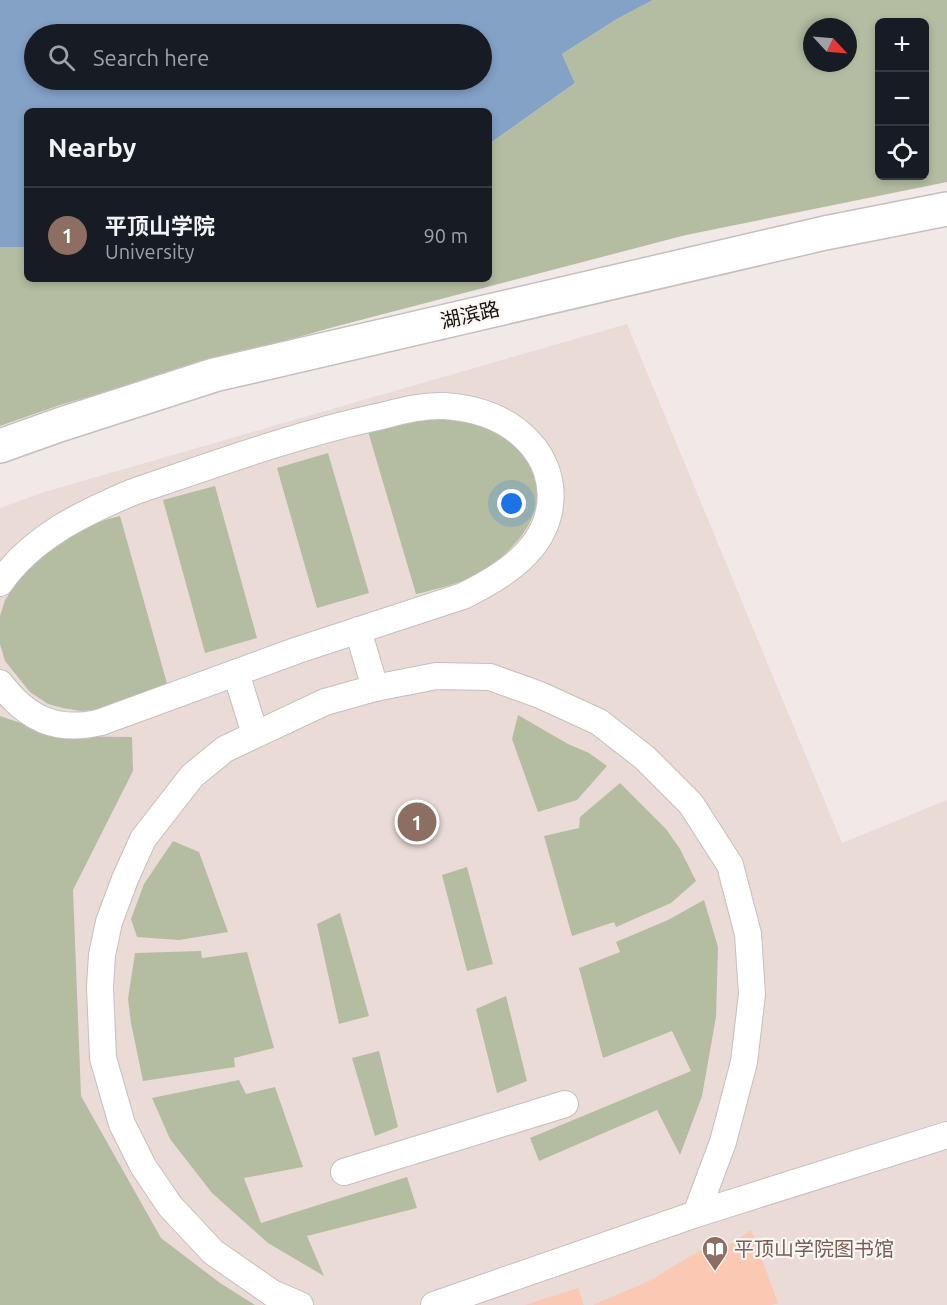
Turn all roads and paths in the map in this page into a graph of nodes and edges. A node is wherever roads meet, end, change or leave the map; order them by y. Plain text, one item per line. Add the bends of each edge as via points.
1 (947, 209) edge
2 (0, 446) edge
3 (0, 583) edge
4 (358, 630) junction
5 (236, 673) junction
6 (0, 682) edge
7 (375, 688) junction
8 (255, 734) junction
9 (565, 1104) dead end
10 (947, 1135) edge
11 (344, 1172) dead end
12 (696, 1214) junction
13 (300, 1305) edge
14 (434, 1305) edge

1 - 2 street, 湖滨路 via 825,233 214,375
3 - 4 street via 21,556 57,529 104,504 342,424 442,406 483,413 518,430 535,448 550,483 550,506 538,538 510,569 488,584
4 - 5 street
4 - 7 street
5 - 6 street via 80,727 62,726 34,716
5 - 8 street
7 - 8 street via 325,702
7 - 12 street via 436,676 490,677 599,722 645,758 691,804 730,865 748,934 752,994 744,1062 723,1142
8 - 13 street via 225,748 192,776 138,849 109,922 102,955 104,1058 122,1124 143,1166 170,1206 213,1252 272,1293
9 - 11 street
10 - 12 street
12 - 14 street

